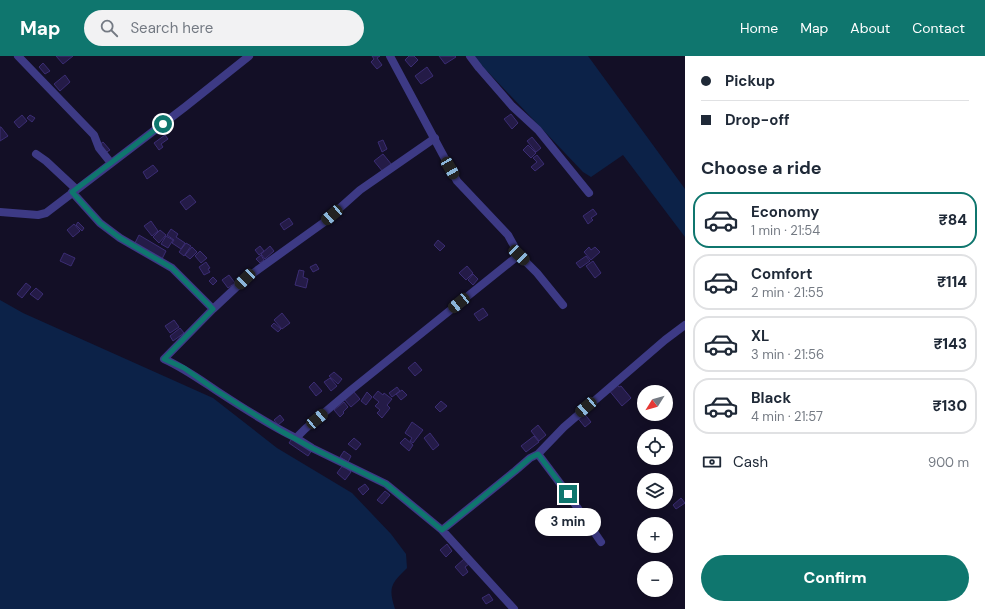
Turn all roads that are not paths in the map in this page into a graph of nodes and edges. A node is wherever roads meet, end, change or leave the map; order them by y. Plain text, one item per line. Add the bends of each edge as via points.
1 (18, 56) edge
2 (249, 56) edge
3 (390, 56) edge
4 (470, 56) edge
5 (435, 138) junction
6 (36, 154) dead end
7 (111, 163) junction
8 (74, 190) junction
9 (589, 193) dead end
10 (0, 212) edge
11 (519, 255) junction
12 (563, 305) dead end
13 (213, 309) junction
14 (685, 325) edge
15 (296, 438) junction
16 (538, 454) junction
17 (442, 530) junction
18 (601, 542) dead end
19 (514, 609) edge

1 - 7 street via 94,135
2 - 7 street
3 - 5 street
4 - 9 street via 512,106 538,130
5 - 11 street via 458,181 508,235
5 - 13 street via 360,190 323,223 245,279
6 - 8 street
7 - 8 street
8 - 10 street via 46,213 38,215
8 - 13 street via 100,223 120,238 172,268
11 - 12 street
11 - 15 street via 351,390
13 - 15 street via 164,359 184,368 243,408
14 - 16 street via 564,427
15 - 17 street via 386,484
16 - 17 street
16 - 18 street
17 - 19 street

